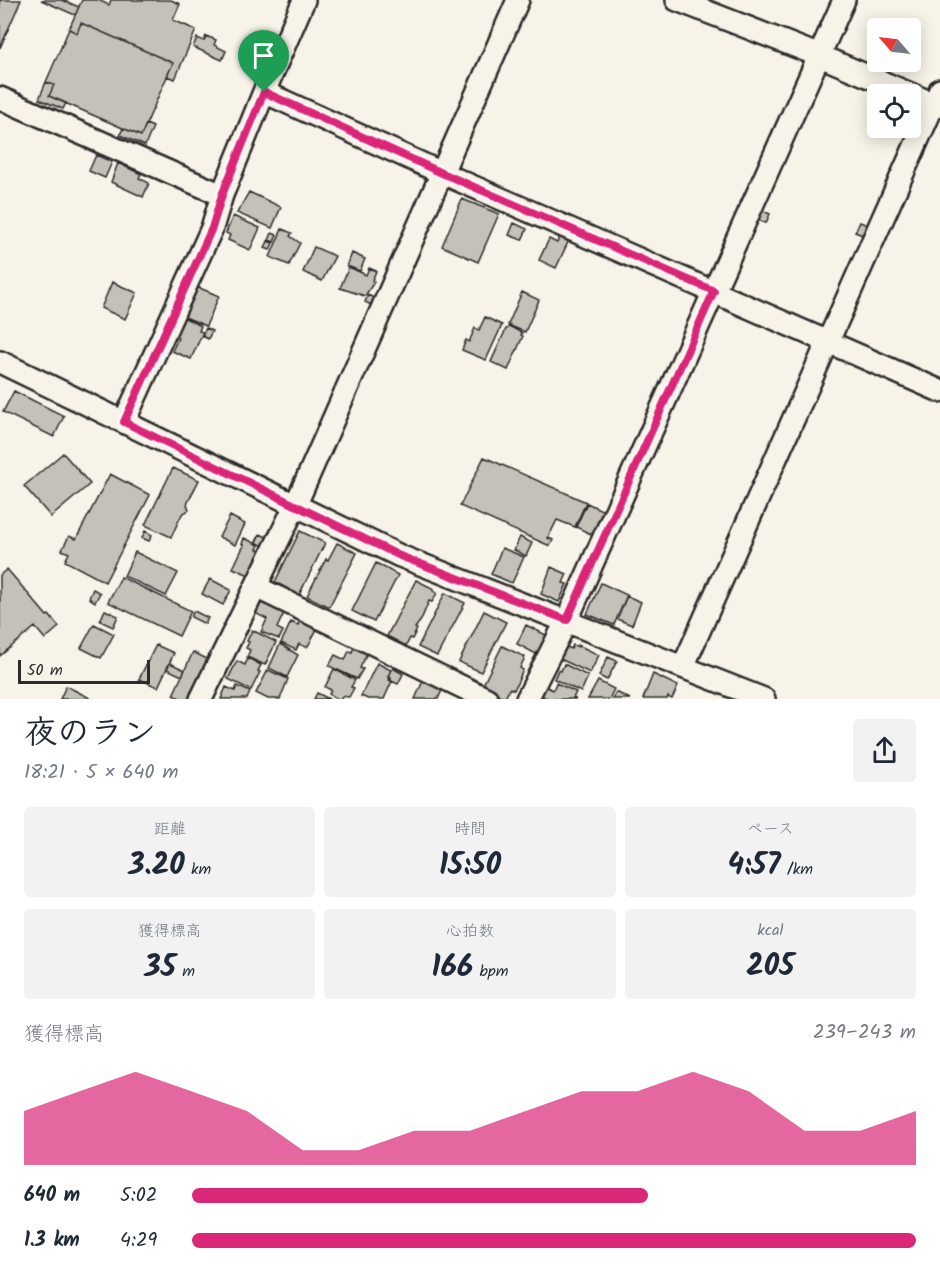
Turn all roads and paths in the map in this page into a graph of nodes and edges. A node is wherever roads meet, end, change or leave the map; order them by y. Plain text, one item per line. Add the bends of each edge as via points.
1 (304, 0) edge
2 (518, 0) edge
3 (677, 0) edge
4 (844, 0) edge
5 (820, 56) junction
6 (264, 92) junction
7 (937, 97) edge
8 (0, 98) edge
9 (442, 173) junction
10 (222, 195) junction
11 (714, 291) junction
12 (828, 342) junction
13 (0, 362) edge
14 (940, 391) edge
15 (124, 422) junction
16 (297, 504) junction
17 (256, 587) junction
18 (567, 620) junction
19 (683, 668) junction
20 (201, 699) edge
21 (488, 699) edge
22 (527, 699) edge
23 (764, 699) edge

1 - 6 street
2 - 9 street
3 - 5 street
4 - 5 street
5 - 7 street
5 - 11 street
6 - 9 street
6 - 10 street
7 - 12 street
8 - 10 street
9 - 11 street
9 - 16 street
10 - 15 street via 212,228
11 - 12 street
11 - 18 street
12 - 14 street
12 - 19 street
13 - 15 street
15 - 16 street
16 - 17 street
16 - 18 street via 400,556
17 - 20 street
17 - 21 street
18 - 19 street
18 - 22 street
19 - 23 street

